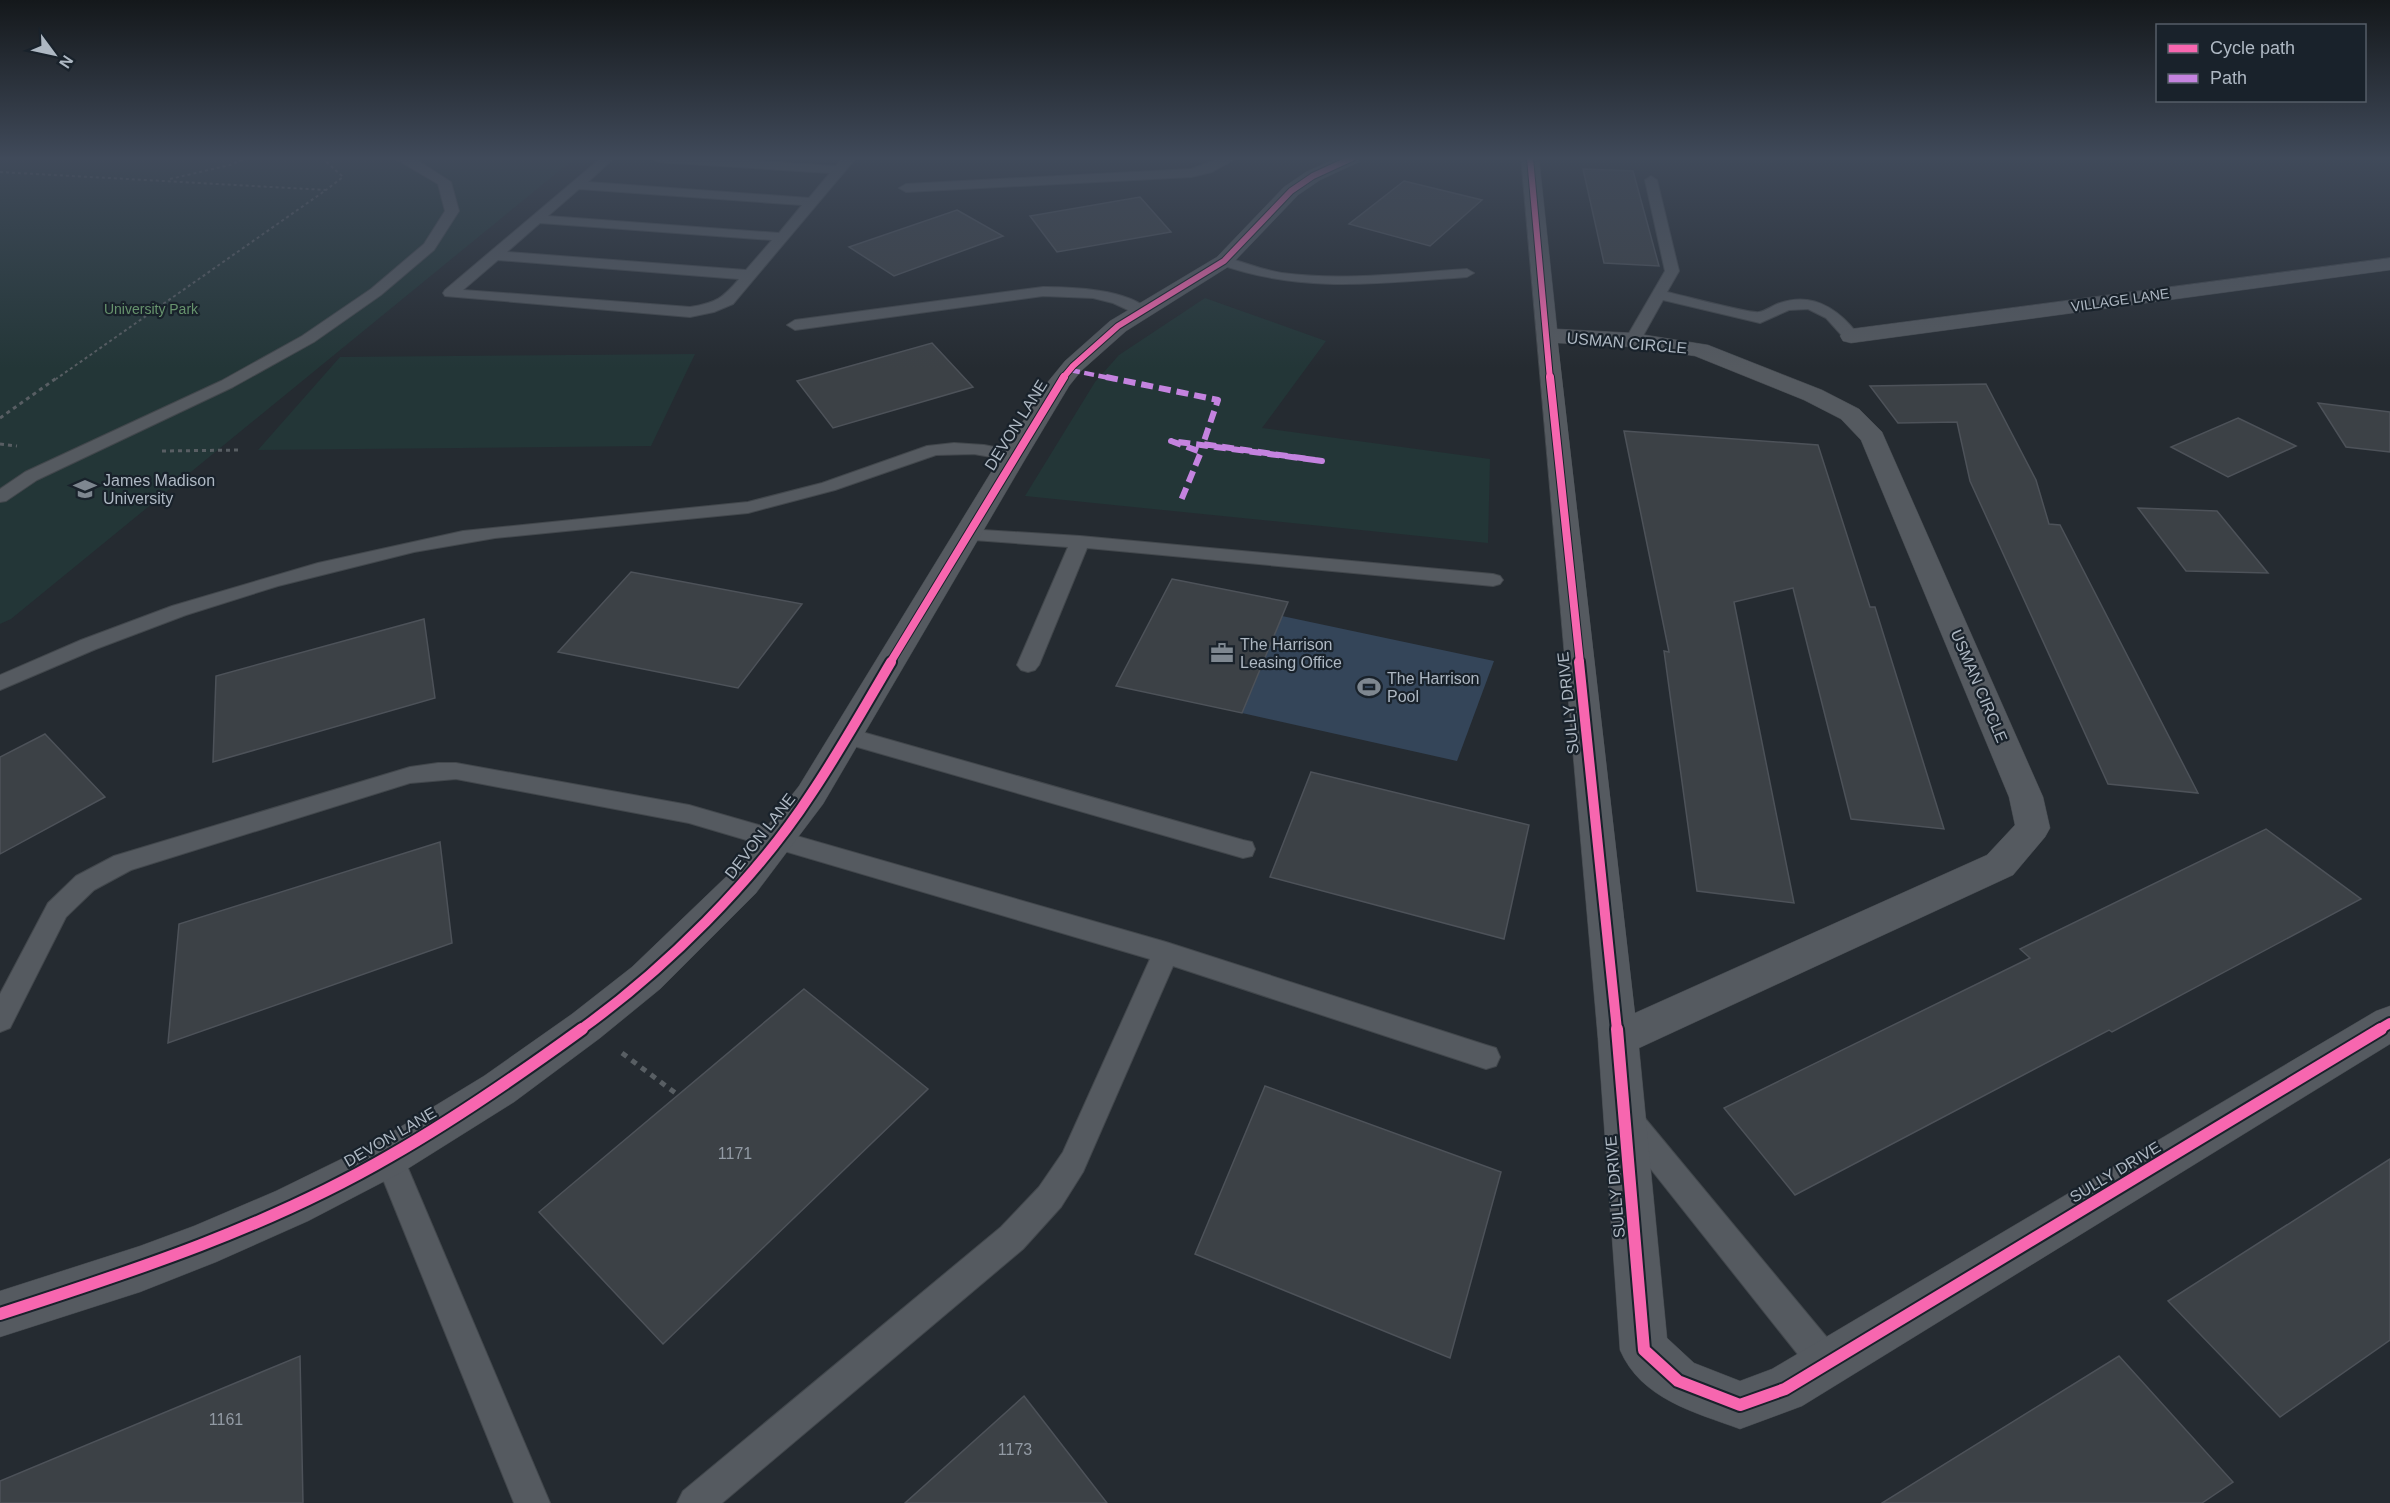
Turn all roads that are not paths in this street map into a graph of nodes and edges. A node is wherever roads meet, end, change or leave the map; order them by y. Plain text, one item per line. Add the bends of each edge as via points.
1 (441, 228) edge
2 (525, 228) edge
3 (661, 228) edge
4 (790, 228) edge
5 (1256, 228) edge
6 (1536, 228) edge
7 (1662, 228) edge
8 (782, 237) junction
9 (494, 255) junction
10 (1224, 261) junction
11 (2390, 264) edge
12 (1467, 273) dead end
13 (750, 274) junction
14 (1659, 295) junction
15 (1141, 311) junction
16 (795, 326) dead end
17 (1546, 335) junction
18 (1851, 336) joint
19 (1633, 340) junction
20 (1014, 456) junction
21 (0, 497) edge
22 (967, 535) junction
23 (1080, 542) junction
24 (1493, 580) dead end
25 (1028, 665) dead end
26 (0, 683) edge
27 (848, 736) junction
28 (778, 840) junction
29 (1243, 849) dead end
30 (1166, 953) junction
31 (0, 1020) edge
32 (2390, 1023) edge
33 (1618, 1040) junction
34 (1486, 1057) dead end
35 (1624, 1114) junction
36 (389, 1157) junction
37 (0, 1314) edge
38 (1827, 1364) junction
39 (532, 1503) edge
40 (694, 1503) edge

1 - 21 lane via 429,246 376,292 308,339 227,384 31,476
2 - 9 lane
3 - 8 lane
4 - 8 lane
5 - 10 street, DEVON LANE
6 - 17 street, SULLY DRIVE
7 - 14 lane via 1672,271
8 - 13 lane
9 - 13 lane
9 - 13 lane via 450,293 690,312 728,301
10 - 12 lane via 1262,275 1299,280
10 - 15 street, DEVON LANE
11 - 18 street, VILLAGE LANE
14 - 18 lane via 1760,318 1779,306 1809,305 1839,318
14 - 19 lane
15 - 16 lane via 1097,295 1042,292
15 - 20 street, DEVON LANE via 1073,366
17 - 19 street, USMAN CIRCLE
17 - 33 street, SULLY DRIVE
19 - 33 street, USMAN CIRCLE via 1700,350 1802,390 1850,414 1873,437 2026,797 2033,828 2000,865
20 - 22 street, DEVON LANE
20 - 26 lane via 951,447 759,506 472,536 400,550 271,582 181,610
22 - 23 lane
22 - 27 street, DEVON LANE
23 - 24 lane
23 - 25 lane
27 - 28 street, DEVON LANE
27 - 29 lane
28 - 30 lane
28 - 31 lane via 688,814 588,795 462,772 417,774 123,863 98,874 57,910
28 - 36 street, DEVON LANE via 714,913 645,978 499,1089
30 - 34 lane
30 - 40 lane via 1073,1162 1033,1218
32 - 38 street, SULLY DRIVE
33 - 35 street, SULLY DRIVE
35 - 38 lane
35 - 38 street, SULLY DRIVE via 1644,1350 1678,1381 1740,1405 1785,1389
36 - 37 street, DEVON LANE via 292,1206 200,1246
36 - 39 lane

